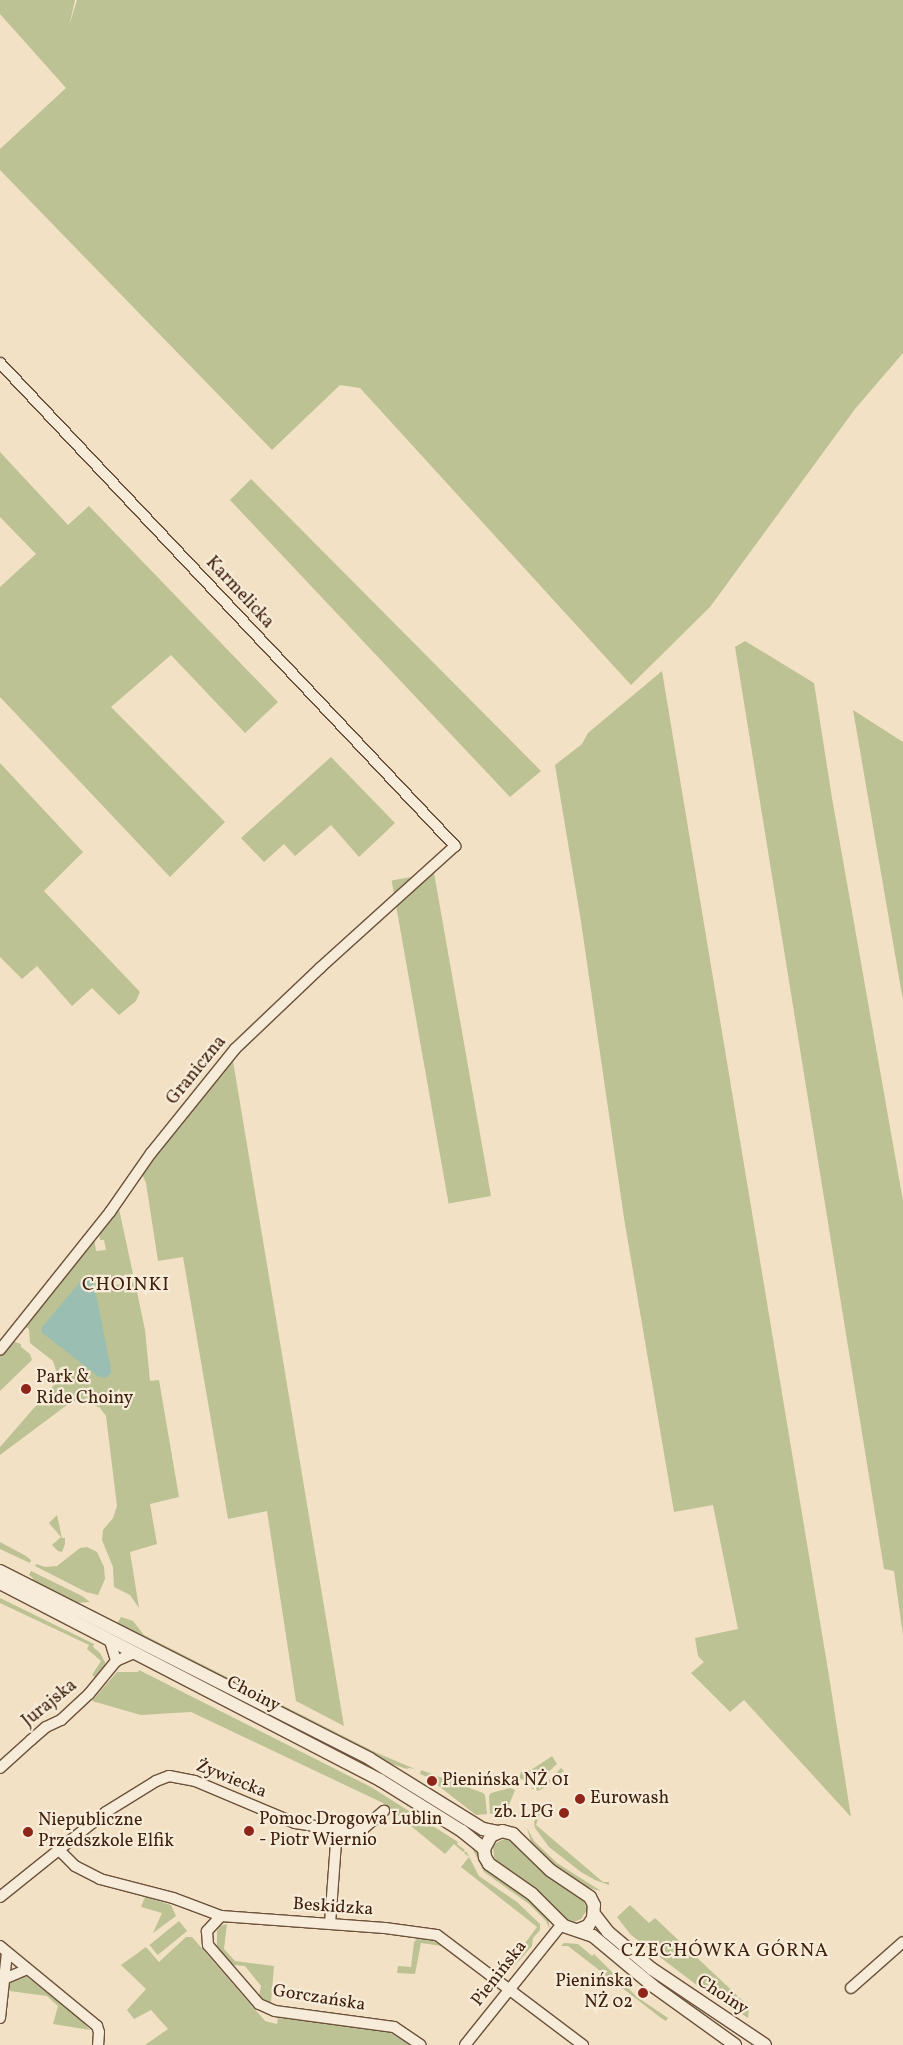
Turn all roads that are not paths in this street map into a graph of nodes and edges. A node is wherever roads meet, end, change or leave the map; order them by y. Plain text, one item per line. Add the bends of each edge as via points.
1 (0, 363) edge
2 (455, 846) joint
3 (0, 1350) edge
4 (0, 1571) edge
5 (0, 1583) edge
6 (110, 1641) junction
7 (134, 1654) junction
8 (116, 1662) junction
9 (0, 1768) edge
10 (384, 1811) dead end
11 (337, 1829) junction
12 (499, 1832) junction
13 (484, 1849) junction
14 (58, 1850) junction
15 (0, 1897) edge
16 (594, 1914) junction
17 (221, 1916) junction
18 (330, 1924) junction
19 (562, 1924) junction
20 (578, 1930) junction
21 (903, 1942) edge
22 (4, 1949) edge
23 (27, 1969) junction
24 (4, 1979) junction
25 (508, 1988) junction
26 (851, 1988) dead end
27 (0, 2018) edge
28 (98, 2045) edge
29 (421, 2045) edge
30 (465, 2045) edge
31 (583, 2045) edge
32 (735, 2045) edge
33 (765, 2045) edge

1 - 2 street, Karmelicka
2 - 3 street, Graniczna via 239,1044
4 - 12 street, Choiny via 377,1763 484,1829
5 - 6 street, Choiny
6 - 7 street, Choiny
6 - 8 street
7 - 8 street, Jurajska
7 - 13 street, Choiny via 392,1786
8 - 9 street, Jurajska via 61,1720 46,1727
10 - 11 street, Żywiecka via 363,1829 355,1832
11 - 14 street, Żywiecka via 295,1823 195,1782 169,1776 114,1807
11 - 18 street
12 - 13 street via 488,1838
12 - 16 street, Choiny via 512,1834 550,1870 587,1895 594,1906
13 - 19 street, Choiny via 490,1864 532,1894
14 - 15 street, Żywiecka
14 - 17 street, Beskidzka via 75,1866 100,1879 173,1898
16 - 20 street via 590,1924
16 - 33 street, Choiny via 608,1932 652,1969
17 - 18 street, Beskidzka
17 - 29 street, Gorczańska via 207,1931 208,1945 259,2004 275,2011 394,2027
18 - 25 street, Beskidzka via 437,1935
19 - 20 street, Choiny
19 - 25 street, Pienińska
20 - 32 street, Choiny via 593,1936 645,1980
21 - 26 street
22 - 23 street
22 - 24 street
23 - 24 street
23 - 28 street via 97,2026
24 - 27 street
25 - 30 street, Pienińska
25 - 31 street, Beskidzka

